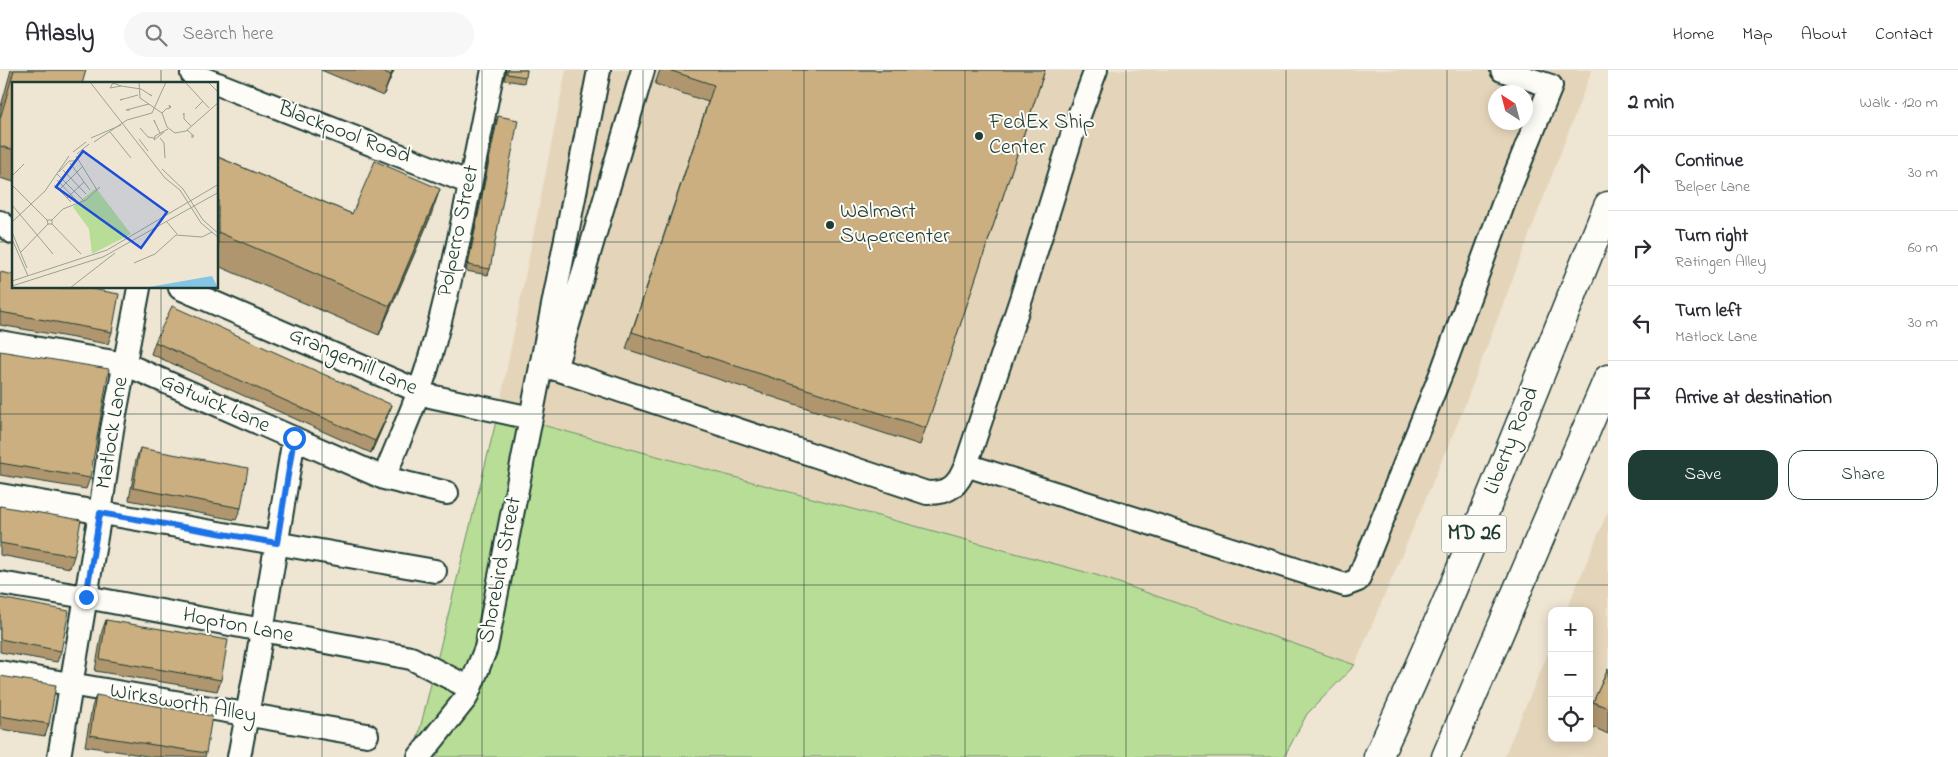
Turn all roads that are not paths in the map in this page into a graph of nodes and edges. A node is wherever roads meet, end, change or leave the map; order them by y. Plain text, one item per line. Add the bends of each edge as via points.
1 (493, 70) edge
2 (599, 70) edge
3 (643, 70) edge
4 (1096, 70) edge
5 (1502, 70) edge
6 (192, 76) edge
7 (1553, 78) edge
8 (211, 82) edge
9 (219, 85) edge
10 (470, 183) junction
11 (1608, 206) edge
12 (0, 222) edge
13 (12, 231) edge
14 (12, 241) edge
15 (0, 245) edge
16 (139, 289) edge
17 (182, 289) edge
18 (0, 342) edge
19 (125, 364) junction
20 (548, 366) junction
21 (1608, 379) edge
22 (418, 391) junction
23 (531, 418) junction
24 (294, 438) junction
25 (966, 465) junction
26 (384, 478) junction
27 (447, 494) dead end
28 (0, 495) edge
29 (100, 513) junction
30 (277, 543) junction
31 (435, 571) dead end
32 (0, 583) edge
33 (86, 597) junction
34 (262, 631) junction
35 (0, 672) edge
36 (71, 684) junction
37 (470, 688) junction
38 (247, 715) junction
39 (367, 735) dead end
40 (59, 757) edge
41 (239, 757) edge
42 (419, 757) edge
43 (1378, 757) edge
44 (1446, 757) edge

1 - 10 street, Polperro Street
2 - 20 street
3 - 20 street
4 - 25 street via 1074,128
5 - 7 street
6 - 8 street, Blackpool Road
7 - 25 street via 1443,369 1358,580 1345,585
9 - 10 street, Blackpool Road
10 - 22 street, Polperro Street via 451,274
11 - 43 main road, Liberty Road / MD 26 via 1450,595
12 - 13 street
14 - 15 street
16 - 19 street, Matlock Lane
17 - 22 street, Grangemill Lane
18 - 19 street, Gatwick Lane
19 - 24 street, Gatwick Lane
19 - 29 street, Matlock Lane
20 - 23 street, Shorebird Street
20 - 25 street via 927,492 941,493 952,487 961,479
21 - 44 main road, MD 26
22 - 23 street, Grangemill Lane
22 - 26 street, Polperro Street
23 - 37 street, Shorebird Street via 486,648
24 - 26 street, Gatwick Lane
24 - 30 street
26 - 27 street, Gatwick Lane
28 - 29 street
29 - 30 street
29 - 33 street, Matlock Lane
30 - 31 street
30 - 34 street
32 - 33 street, Hopton Lane
33 - 34 street, Hopton Lane
33 - 36 street, Matlock Lane
34 - 37 street, Hopton Lane via 411,658
34 - 38 street
35 - 36 street, Wirksworth Alley
36 - 38 street, Wirksworth Alley
36 - 40 street, Matlock Lane
37 - 42 street, Shorebird Street via 466,698
38 - 39 street, Wirksworth Alley
38 - 41 street

